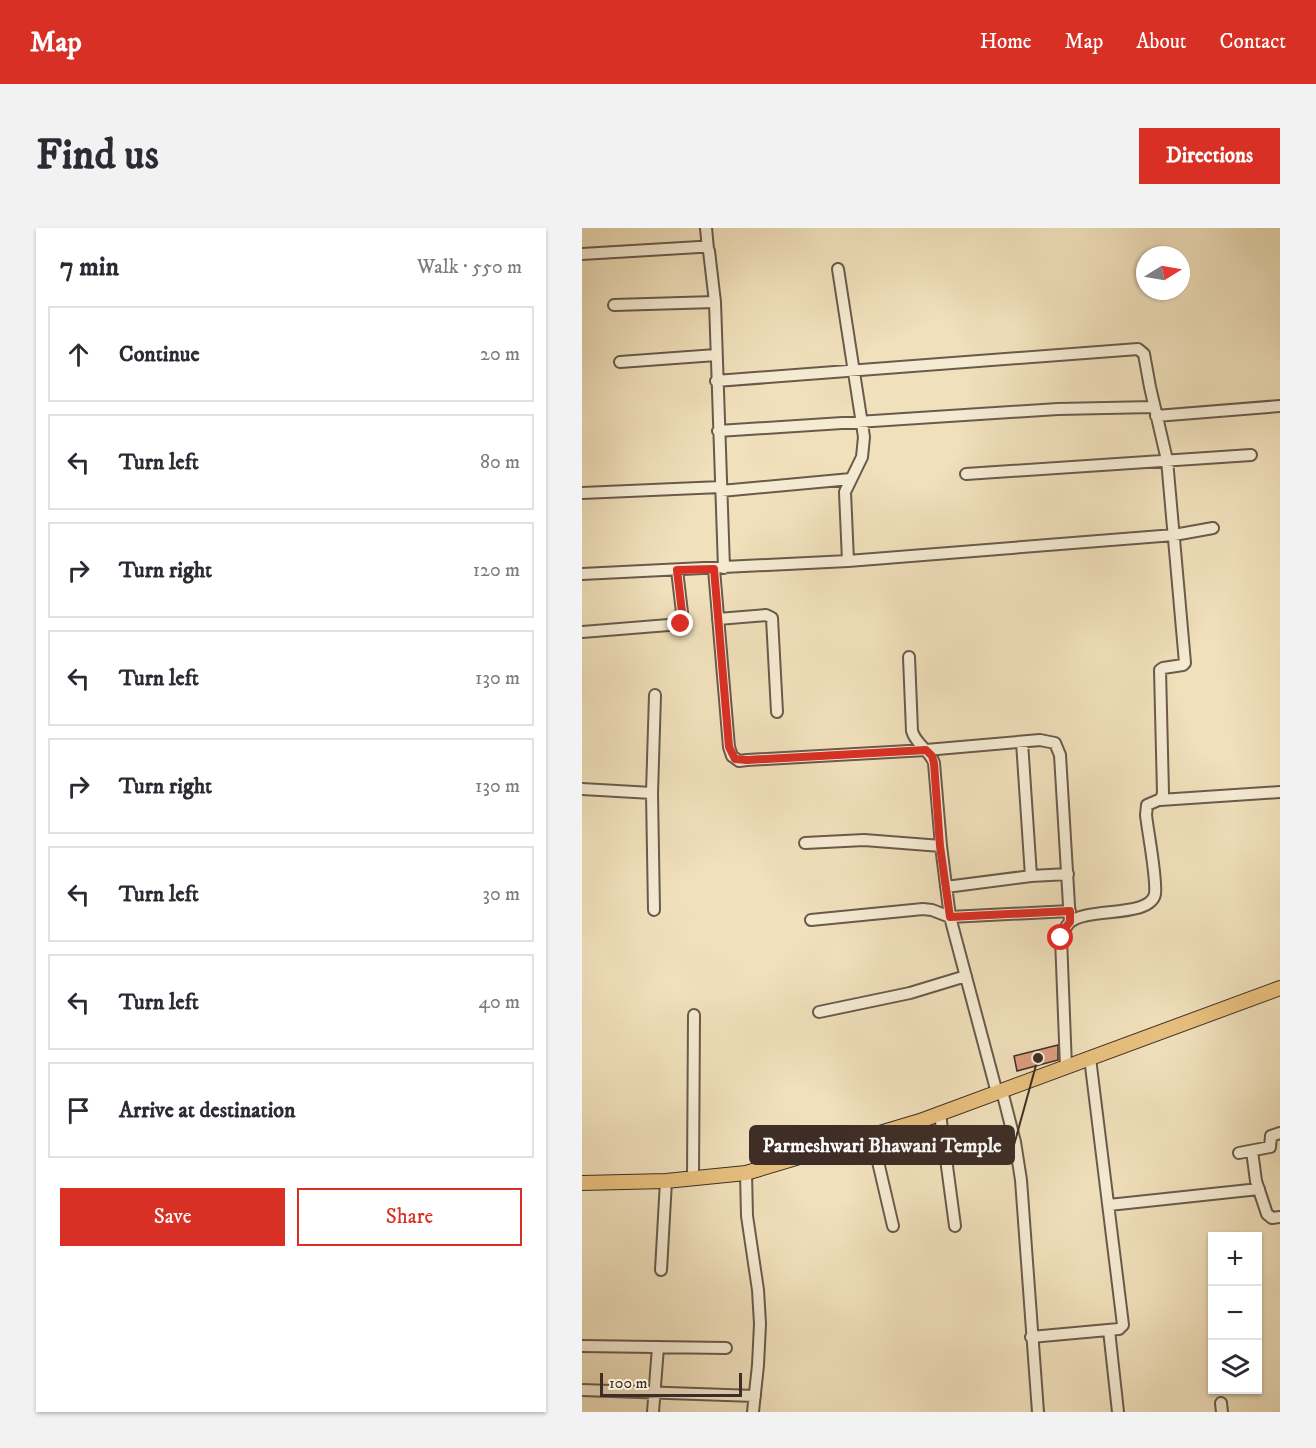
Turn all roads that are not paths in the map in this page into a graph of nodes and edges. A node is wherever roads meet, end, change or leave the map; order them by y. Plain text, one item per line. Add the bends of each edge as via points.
1 (706, 228) edge
2 (708, 249) junction
3 (582, 254) edge
4 (838, 269) dead end
5 (715, 302) junction
6 (614, 305) dead end
7 (716, 355) junction
8 (620, 362) dead end
9 (854, 371) junction
10 (716, 381) junction
11 (1280, 406) edge
12 (1155, 412) junction
13 (862, 422) junction
14 (718, 431) junction
15 (1251, 455) dead end
16 (1167, 460) junction
17 (966, 474) dead end
18 (851, 479) junction
19 (721, 489) junction
20 (582, 494) edge
21 (1213, 528) dead end
22 (1174, 535) junction
23 (848, 561) junction
24 (719, 569) junction
25 (677, 570) junction
26 (582, 574) edge
27 (718, 619) junction
28 (582, 632) edge
29 (909, 657) dead end
30 (655, 695) dead end
31 (777, 712) dead end
32 (1022, 742) junction
33 (926, 750) junction
34 (582, 789) edge
35 (1280, 792) edge
36 (652, 793) junction
37 (1160, 800) junction
38 (805, 843) dead end
39 (940, 846) junction
40 (1068, 874) junction
41 (1031, 876) junction
42 (946, 887) junction
43 (654, 909) dead end
44 (1070, 916) junction
45 (950, 917) junction
46 (811, 920) dead end
47 (966, 976) junction
48 (1280, 988) edge
49 (819, 1012) dead end
50 (694, 1015) dead end
51 (1090, 1058) junction
52 (1066, 1067) junction
53 (1000, 1092) junction
54 (940, 1114) junction
55 (1280, 1133) edge
56 (872, 1136) junction
57 (1252, 1150) junction
58 (1239, 1153) dead end
59 (746, 1173) junction
60 (693, 1179) junction
61 (666, 1181) junction
62 (582, 1183) edge
63 (1259, 1189) junction
64 (1108, 1205) junction
65 (1280, 1217) edge
66 (893, 1226) dead end
67 (955, 1226) dead end
68 (661, 1270) dead end
69 (1109, 1330) junction
70 (1031, 1337) junction
71 (582, 1346) edge
72 (658, 1347) junction
73 (726, 1348) dead end
74 (582, 1390) edge
75 (655, 1393) junction
76 (755, 1396) junction
77 (653, 1412) edge
78 (753, 1412) edge
79 (1038, 1412) edge
80 (1118, 1412) edge

1 - 2 street
2 - 3 street
2 - 5 street
4 - 9 street
5 - 6 street
5 - 7 street
7 - 8 street
7 - 10 street
9 - 10 street
9 - 12 street via 1138,349 1145,357
9 - 13 street
10 - 14 street
11 - 12 street
12 - 13 street via 1058,409
12 - 16 street
13 - 14 street
13 - 18 street via 862,457
14 - 19 street
15 - 16 street
16 - 17 street
16 - 22 street
18 - 19 street
18 - 23 street via 845,492
19 - 20 street
19 - 24 street
21 - 22 street
22 - 23 street
22 - 37 street via 1185,663 1160,670
23 - 24 street
24 - 25 street
24 - 27 street
25 - 26 street
25 - 28 street via 681,624
27 - 31 street via 766,615 772,618
27 - 33 street via 729,747 735,759
29 - 33 street via 912,731 914,739
30 - 36 street
32 - 33 street
32 - 40 street via 1049,740 1058,748
32 - 41 street
33 - 39 street via 934,763
34 - 36 street
35 - 37 street
36 - 43 street
37 - 44 street via 1150,802 1146,809 1155,886 1150,904
38 - 39 street via 872,840
39 - 42 street
40 - 41 street
40 - 44 street
41 - 42 street
42 - 45 street
44 - 45 street
44 - 52 street via 1060,949
45 - 46 street via 922,909
45 - 47 street
47 - 49 street via 910,993
47 - 53 street
48 - 51 main road
50 - 60 street
51 - 52 main road
51 - 64 street
52 - 53 main road
53 - 54 main road
53 - 70 street via 1015,1142 1020,1180
54 - 56 main road
54 - 67 street
55 - 57 street via 1271,1136 1270,1147
56 - 59 main road
56 - 66 street
57 - 58 street
57 - 63 street
59 - 60 main road
59 - 76 street via 760,1324
60 - 61 main road
61 - 62 main road
61 - 68 street
63 - 64 street
63 - 65 street via 1267,1216
64 - 69 street via 1123,1321 1121,1328
69 - 70 street
69 - 80 street
70 - 79 street
71 - 72 street
72 - 73 street
72 - 75 street
74 - 75 street
75 - 76 street
75 - 77 street
76 - 78 street

